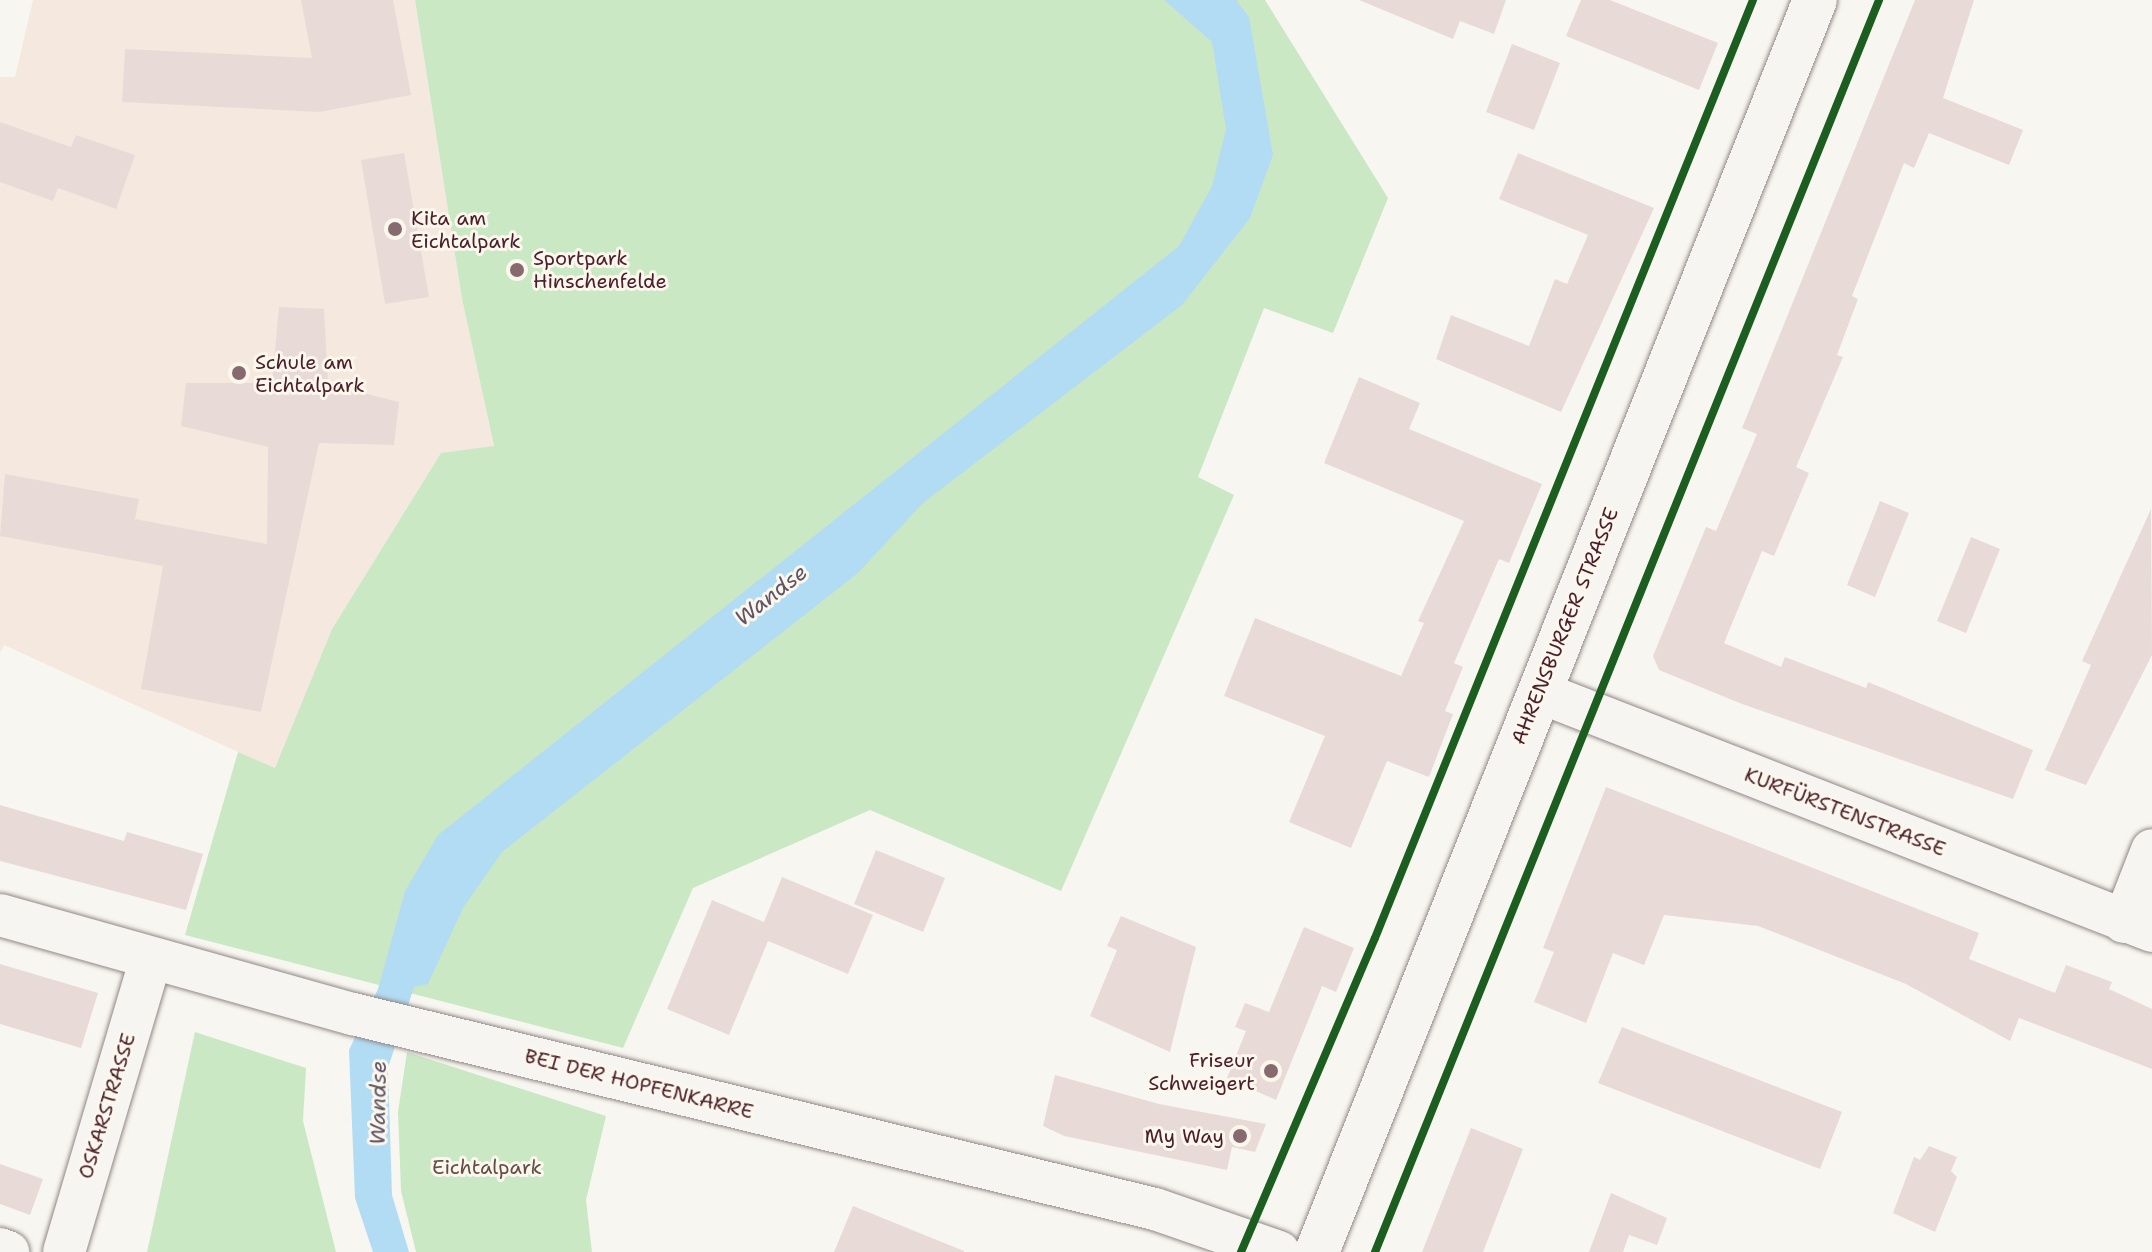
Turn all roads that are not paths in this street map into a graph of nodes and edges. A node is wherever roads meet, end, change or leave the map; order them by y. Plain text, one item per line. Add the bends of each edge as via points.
1 (1815, 0) edge
2 (1539, 692) junction
3 (2152, 850) edge
4 (0, 915) edge
5 (2138, 927) edge
6 (151, 959) junction
7 (0, 1249) edge
8 (8, 1252) edge
9 (64, 1252) edge
10 (1279, 1252) edge
11 (1317, 1252) edge

1 - 2 main road, AHRENSBURGER STRASSE
2 - 5 street, KURFÜRSTENSTRASSE
2 - 11 main road, AHRENSBURGER STRASSE
3 - 5 street
4 - 6 street, BEI DER HOPFENKARRE
6 - 9 street, OSKARSTRASSE
6 - 10 street, BEI DER HOPFENKARRE via 353,1014 1155,1209
7 - 8 street

